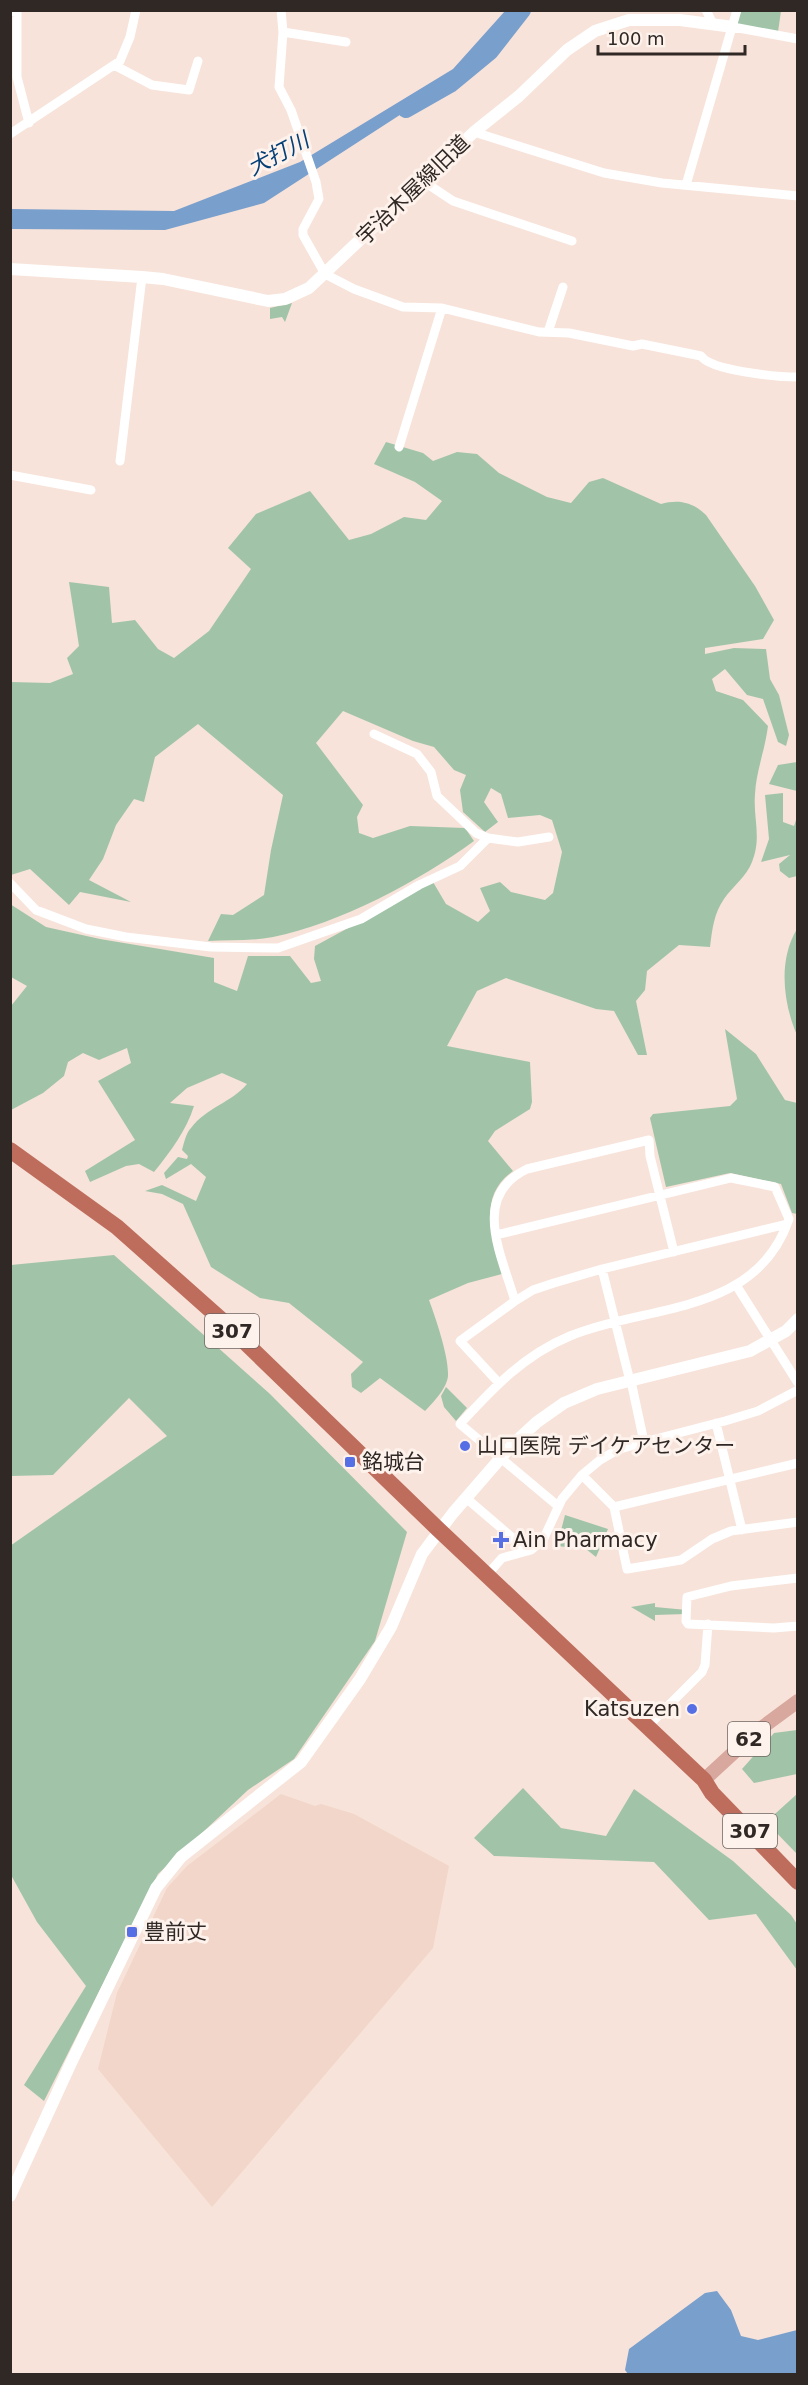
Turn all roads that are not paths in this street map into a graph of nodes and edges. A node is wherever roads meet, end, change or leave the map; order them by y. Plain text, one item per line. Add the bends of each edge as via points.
1 (136, 10) edge
2 (281, 10) edge
3 (706, 10) edge
4 (737, 10) edge
5 (10, 11) edge
6 (713, 24) junction
7 (733, 27) junction
8 (283, 32) junction
9 (798, 39) edge
10 (346, 42) dead end
11 (198, 61) dead end
12 (114, 65) junction
13 (29, 123) junction
14 (474, 132) junction
15 (10, 134) edge
16 (423, 181) junction
17 (686, 185) junction
18 (798, 196) edge
19 (572, 241) dead end
20 (10, 269) edge
21 (325, 274) junction
22 (142, 277) junction
23 (563, 287) dead end
24 (442, 308) junction
25 (548, 332) junction
26 (798, 377) edge
27 (399, 447) dead end
28 (120, 461) dead end
29 (10, 475) edge
30 (91, 490) dead end
31 (374, 734) dead end
32 (549, 837) dead end
33 (488, 838) junction
34 (10, 883) edge
35 (10, 1150) edge
36 (660, 1196) junction
37 (791, 1221) edge
38 (496, 1235) junction
39 (674, 1252) junction
40 (602, 1269) junction
41 (736, 1285) junction
42 (515, 1301) junction
43 (798, 1319) edge
44 (615, 1322) junction
45 (771, 1340) junction
46 (630, 1381) junction
47 (498, 1382) junction
48 (798, 1383) edge
49 (798, 1390) edge
50 (716, 1423) junction
51 (644, 1442) junction
52 (501, 1458) junction
53 (798, 1463) edge
54 (582, 1475) junction
55 (729, 1478) junction
56 (466, 1498) junction
57 (558, 1506) junction
58 (614, 1507) junction
59 (798, 1522) edge
60 (439, 1530) junction
61 (742, 1530) junction
62 (528, 1551) junction
63 (487, 1575) junction
64 (798, 1578) edge
65 (708, 1624) junction
66 (798, 1626) edge
67 (798, 1701) edge
68 (647, 1727) junction
69 (704, 1780) junction
70 (798, 1869) edge
71 (798, 1882) edge
72 (10, 2196) edge

1 - 12 street via 130,37 120,61
2 - 8 street
3 - 6 street
4 - 7 street
5 - 13 street via 17,13 17,77
6 - 7 street, 宇治木屋線旧道
6 - 14 street, 宇治木屋線旧道 via 629,20 596,31 567,50
7 - 9 street, 宇治木屋線旧道
7 - 17 street
8 - 10 street
8 - 21 street via 279,87 305,149 319,199 303,235
11 - 12 street via 189,90 152,85
12 - 13 street
13 - 15 street
14 - 16 street, 宇治木屋線旧道
14 - 17 street via 604,173
16 - 19 street via 453,201
16 - 21 street, 宇治木屋線旧道
17 - 18 street
20 - 22 street, 宇治木屋線旧道
21 - 22 street, 宇治木屋線旧道 via 293,297 268,301
21 - 24 street via 403,307
22 - 28 street
23 - 25 street
24 - 25 street
24 - 27 street
25 - 26 street via 633,346 642,344 700,356 714,364 755,374
29 - 30 street
31 - 33 street via 417,754 431,772 437,796
32 - 33 street via 518,842
33 - 34 street via 460,866 362,919 278,948 211,947 86,929 36,910
35 - 60 highway, 307 via 126,1234 225,1323
36 - 37 street via 731,1178 775,1187
36 - 38 street
36 - 38 street via 649,1140 638,1142 527,1169 510,1179 494,1204
36 - 39 street
37 - 39 street
37 - 41 street via 766,1259
38 - 42 street
39 - 40 street
40 - 42 street via 533,1290
40 - 44 street
41 - 44 street via 692,1304
41 - 45 street
42 - 47 street via 460,1341
43 - 45 street
44 - 46 street
44 - 47 street via 569,1336 541,1350
45 - 46 street via 729,1358
45 - 48 street
46 - 51 street
46 - 52 street via 564,1403
47 - 52 street via 460,1424
49 - 50 street via 758,1411
50 - 51 street
50 - 55 street
51 - 54 street via 617,1450
52 - 56 street
52 - 57 street
53 - 55 street
54 - 57 street
54 - 58 street
55 - 58 street
55 - 61 street
56 - 60 street
56 - 62 street
57 - 62 street via 543,1540
58 - 61 street via 627,1569 681,1560 712,1539
59 - 61 street
60 - 63 highway, 307
60 - 72 street via 422,1554 391,1627 360,1679 301,1762 181,1857 156,1888
62 - 63 street via 502,1558
63 - 68 highway, 307
64 - 65 street via 731,1586 687,1597 688,1624
65 - 66 street
65 - 68 street via 702,1672
67 - 69 main road, 62 via 756,1732
68 - 69 highway, 307
69 - 70 highway, 307 via 718,1787
69 - 71 highway, 307

